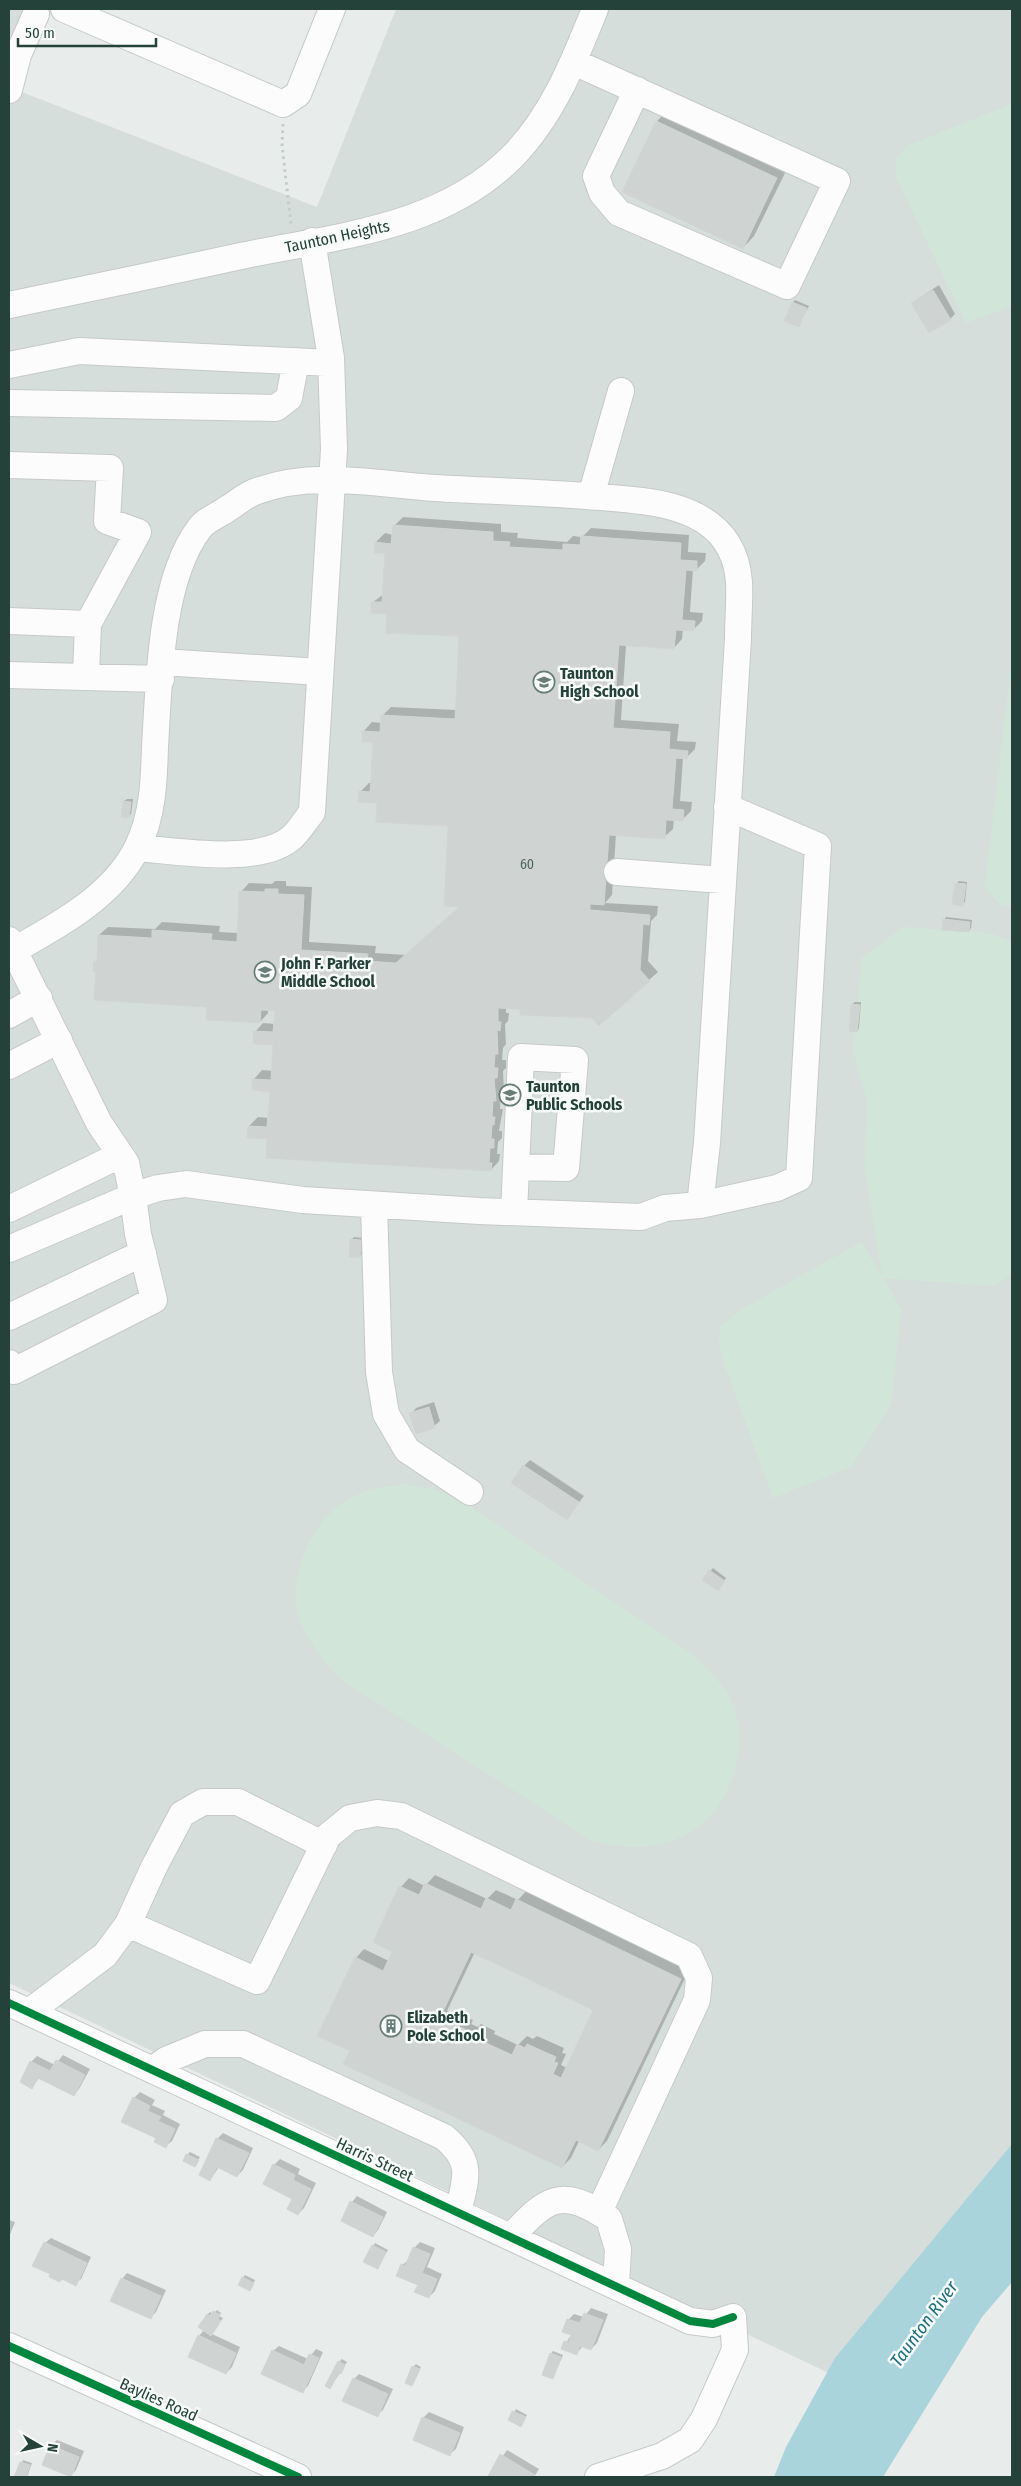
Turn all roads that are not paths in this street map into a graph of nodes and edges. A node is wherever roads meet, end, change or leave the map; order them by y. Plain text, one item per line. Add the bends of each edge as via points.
1 (64, 9) edge
2 (332, 9) edge
3 (595, 9) edge
4 (36, 14) dead end
5 (574, 62) junction
6 (9, 90) edge
7 (637, 90) junction
8 (304, 243) junction
9 (9, 305) edge
10 (296, 361) junction
11 (331, 363) junction
12 (9, 365) edge
13 (621, 391) dead end
14 (9, 403) edge
15 (9, 464) edge
16 (332, 479) junction
17 (591, 496) junction
18 (9, 621) edge
19 (88, 624) junction
20 (161, 670) junction
21 (320, 672) junction
22 (9, 675) edge
23 (86, 675) junction
24 (727, 807) junction
25 (137, 848) junction
26 (617, 872) dead end
27 (722, 880) junction
28 (10, 947) edge
29 (39, 998) junction
30 (9, 1015) edge
31 (59, 1040) junction
32 (9, 1066) edge
33 (120, 1155) junction
34 (516, 1167) dead end
35 (134, 1196) junction
36 (374, 1204) junction
37 (700, 1205) junction
38 (9, 1209) edge
39 (514, 1212) junction
40 (9, 1249) edge
41 (143, 1253) junction
42 (9, 1317) edge
43 (9, 1363) edge
44 (470, 1492) dead end
45 (324, 1845) junction
46 (128, 1924) junction
47 (19, 2007) edge
48 (152, 2070) junction
49 (458, 2212) junction
50 (600, 2212) junction
51 (511, 2237) junction
52 (616, 2286) junction
53 (9, 2346) edge
54 (298, 2477) edge
55 (598, 2477) edge

1 - 2 street via 283,104 298,94
3 - 5 street, Taunton Heights
4 - 6 street via 18,55
5 - 7 street
5 - 8 street, Taunton Heights via 553,102 523,146 474,187 432,210 386,228
7 - 7 street via 837,181 787,286 619,213 602,193 596,176
8 - 9 street, Taunton Heights
8 - 11 street
10 - 11 street
10 - 12 street via 80,351
10 - 14 street via 289,398 276,408
11 - 16 street
13 - 17 street
15 - 19 street via 110,468 107,521 138,532
16 - 17 street
16 - 20 street via 255,491 200,526 176,571 166,620
16 - 21 street
17 - 24 street via 658,503 692,512 725,539 734,556 739,580 738,639
18 - 19 street
19 - 23 street
20 - 21 street
20 - 23 street
20 - 25 street via 153,796
21 - 25 street via 312,812 290,840 257,854
22 - 23 street
24 - 27 street
24 - 37 street via 818,846 799,1178 777,1188
25 - 28 street via 121,872 79,910 58,926
26 - 27 street
27 - 37 street via 707,1143
28 - 29 street
29 - 30 street
29 - 31 street
31 - 32 street
31 - 33 street via 100,1123
33 - 35 street via 126,1163
33 - 38 street
34 - 39 street
35 - 36 street via 186,1184 303,1200
35 - 40 street
35 - 41 street
36 - 39 street
36 - 44 street via 378,1372 386,1414 408,1450
37 - 39 street via 665,1208 641,1217
41 - 42 street
41 - 43 street via 154,1300 14,1371
45 - 46 street via 238,1802 203,1802 182,1814
45 - 46 street via 257,1981
45 - 50 street via 328,1836 350,1818 376,1813 401,1816 689,1956 699,1978 697,2000
46 - 47 street via 106,1955
47 - 48 street, Harris Street
48 - 49 street, Harris Street
48 - 49 street via 166,2060 205,2044 243,2044 444,2137 458,2149 467,2175
49 - 51 street, Harris Street
50 - 51 street via 587,2204 554,2200 532,2213
50 - 52 street via 609,2219 618,2249
51 - 52 street, Harris Street
52 - 55 street, Harris Street via 690,2321 713,2324 733,2317 735,2350 704,2419 690,2440 662,2456
53 - 54 street, Baylies Road

